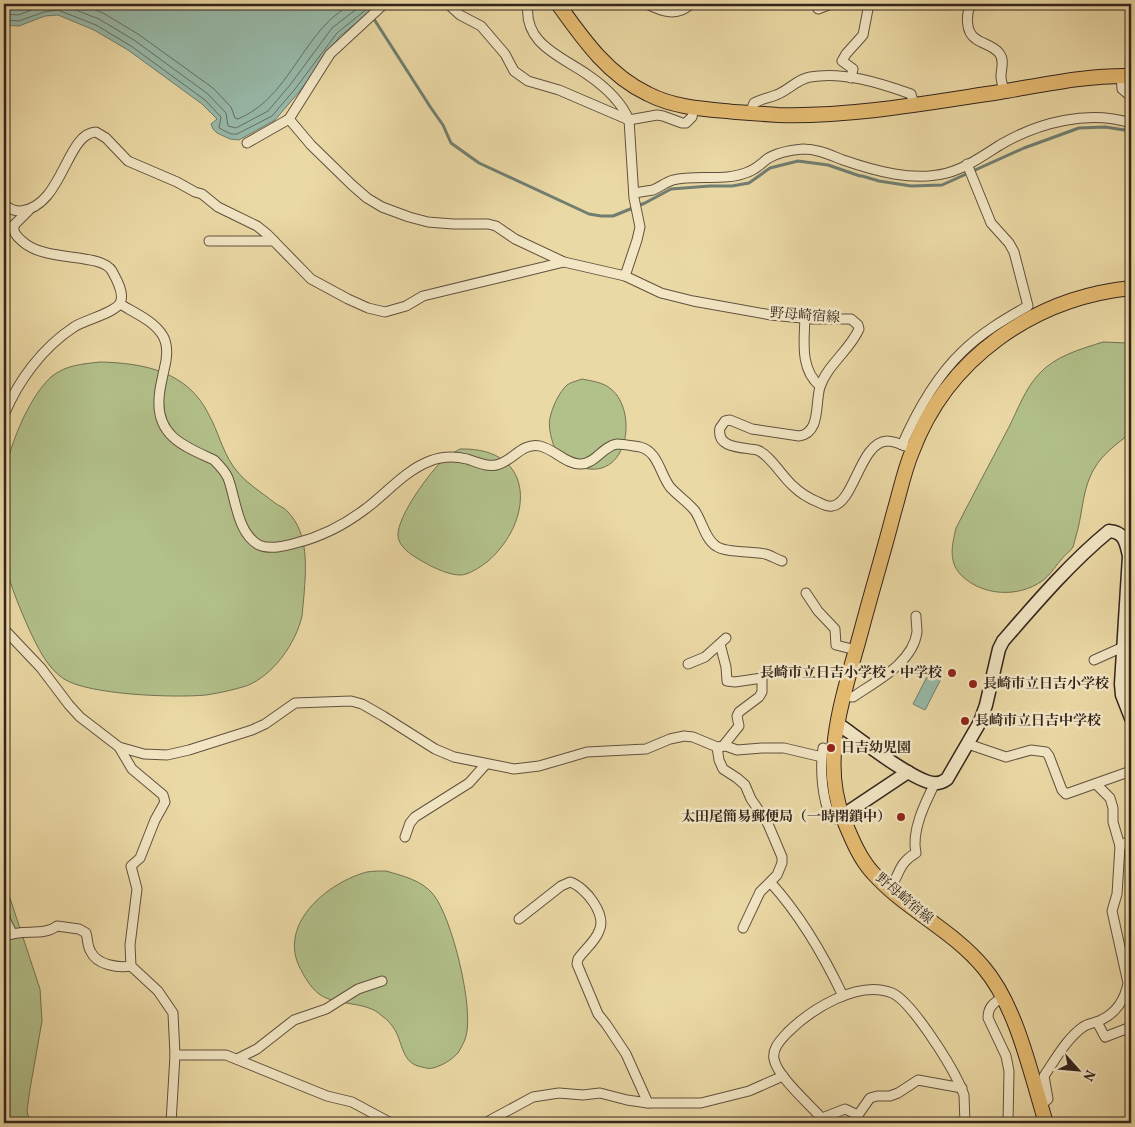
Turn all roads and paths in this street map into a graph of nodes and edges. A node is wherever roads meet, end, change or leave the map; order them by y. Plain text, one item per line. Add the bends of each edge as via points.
1 (384, 4) edge
2 (448, 4) edge
3 (528, 4) edge
4 (558, 4) edge
5 (647, 4) edge
6 (692, 4) edge
7 (831, 4) edge
8 (869, 4) edge
9 (971, 4) edge
10 (818, 9) dead end
11 (1126, 76) edge
12 (851, 78) junction
13 (1004, 91) junction
14 (1131, 98) edge
15 (914, 105) junction
16 (694, 108) junction
17 (750, 113) junction
18 (288, 119) junction
19 (629, 120) junction
20 (1131, 123) edge
21 (247, 143) dead end
22 (968, 164) junction
23 (634, 196) junction
24 (4, 204) edge
25 (29, 209) junction
26 (209, 241) dead end
27 (274, 241) junction
28 (564, 262) junction
29 (625, 276) junction
30 (1131, 288) edge
31 (120, 304) junction
32 (805, 318) junction
33 (820, 386) junction
34 (4, 415) edge
35 (907, 447) junction
36 (782, 561) dead end
37 (806, 593) dead end
38 (916, 616) dead end
39 (4, 629) edge
40 (1123, 647) junction
41 (856, 650) junction
42 (1094, 660) dead end
43 (688, 664) dead end
44 (1127, 666) edge
45 (844, 696) junction
46 (1131, 718) edge
47 (838, 724) junction
48 (968, 744) junction
49 (119, 747) junction
50 (720, 747) junction
51 (824, 748) dead end
52 (822, 758) junction
53 (486, 764) junction
54 (1131, 771) edge
55 (908, 772) junction
56 (935, 784) junction
57 (1096, 784) junction
58 (842, 816) junction
59 (404, 837) dead end
60 (1131, 840) edge
61 (1120, 846) junction
62 (771, 883) junction
63 (889, 889) junction
64 (4, 911) edge
65 (519, 919) dead end
66 (743, 928) dead end
67 (131, 966) junction
68 (382, 981) dead end
69 (843, 996) junction
70 (1003, 997) junction
71 (1098, 1022) junction
72 (1131, 1027) edge
73 (175, 1055) junction
74 (237, 1059) junction
75 (783, 1076) junction
76 (962, 1088) junction
77 (648, 1103) junction
78 (1040, 1106) junction
79 (858, 1119) edge
80 (824, 1121) edge
81 (171, 1123) edge
82 (391, 1123) edge
83 (485, 1123) edge
84 (965, 1123) edge
85 (1008, 1123) edge
86 (1046, 1123) edge

1 - 18 street via 330,54
2 - 19 street via 481,26 505,54 514,71 528,81 559,90
3 - 19 street via 529,25 537,39 558,58 588,75 611,94
4 - 16 main road via 600,60 623,79 660,100
5 - 6 street via 660,10 679,12
7 - 10 street
8 - 12 street via 864,35 842,61 854,69
9 - 13 street via 967,11 970,32 974,39 1002,58
11 - 13 main road
11 - 14 street via 1122,89
12 - 15 street via 912,94
12 - 17 street via 808,77 776,96 754,103
13 - 15 main road
15 - 17 main road via 844,112
16 - 17 main road
16 - 19 street via 686,123 657,115
18 - 21 street
18 - 28 street via 352,186 382,207 428,222 496,226 515,239
19 - 23 street
20 - 22 street via 1116,118 1093,117 1063,122 1032,130
22 - 23 street via 947,173 900,175 822,151 804,149 768,158 743,174 673,180
22 - 35 street via 991,222 1014,252 1028,306 984,333 962,352 932,387 914,419
23 - 29 street via 640,227
24 - 25 street via 10,210
25 - 27 street via 49,194 80,142 87,134 96,132 128,161 202,194 218,207 257,226
25 - 31 street via 14,225 16,235 34,250 94,260 108,266 120,286
26 - 27 street
27 - 28 street via 311,279 368,308 385,312 424,296
28 - 29 street, 野母崎宿線
29 - 32 street, 野母崎宿線 via 661,293 693,301
30 - 35 main road, 野母崎宿線 via 1057,305 1003,334 955,378
31 - 34 street via 73,328 54,343 30,368
31 - 36 street via 154,326 166,344 166,365 158,399 163,425 175,439 217,463 227,477 246,532 263,546 289,545 329,531 363,511 409,471 439,458 451,456 495,466 533,445 580,465 617,444 641,447 651,453 666,482 694,511 716,547 766,554
32 - 33 street via 805,359 814,382
32 - 33 street, 野母崎宿線 via 852,319 858,324 854,339
33 - 35 street, 野母崎宿線 via 812,428 805,435 760,431 728,420 720,428 721,438 729,445 762,452 799,492 833,506 844,498 873,448 884,441
35 - 41 main road, 野母崎宿線
37 - 41 street via 834,629 836,645
38 - 45 street via 914,642 900,664 853,698
39 - 49 street via 75,711
40 - 42 street
40 - 44 street
40 - 48 street via 1129,556 1122,535 1109,530 1002,641 986,705
41 - 45 main road, 野母崎宿線
43 - 50 street via 705,657 723,641 727,681 762,678 759,697 740,712 737,716 739,726
44 - 46 street via 1122,695
45 - 47 main road, 野母崎宿線
47 - 55 street
47 - 58 main road, 野母崎宿線 via 833,753 834,780
48 - 56 street via 947,778
48 - 57 street via 1006,757 1031,750 1046,752 1066,794
49 - 53 street via 144,754 167,755 252,730 295,703 351,701 383,716 435,749
49 - 67 street via 132,769 163,795 165,802 140,858 131,866 137,889 130,945
50 - 52 street via 737,750 784,748
50 - 53 street via 684,736 646,749 587,752 538,766 514,769
50 - 62 street via 719,760 723,769 745,785 778,845 782,863
51 - 52 street
52 - 58 street via 827,808 831,818
53 - 59 street via 469,783 415,817
54 - 57 street
55 - 56 street
55 - 58 street
56 - 63 street via 919,824 914,845 916,853 903,862
57 - 61 street via 1110,798
58 - 63 main road, 野母崎宿線 via 856,849
60 - 61 street
61 - 71 street via 1117,894 1112,911 1128,983 1117,1008
62 - 66 street via 760,892
62 - 69 street via 788,902
63 - 70 main road, 野母崎宿線 via 975,958
64 - 67 street via 9,935 50,931 57,926 79,929 86,933 94,957 113,966
65 - 77 street via 560,886 570,882 582,887 590,896 601,928 577,964 598,1014 626,1054
67 - 73 street via 158,991 173,1013
68 - 74 street via 358,989 326,1009 294,1020 257,1049
69 - 75 street via 805,1018 777,1045 774,1060
69 - 76 street via 878,989 902,999 914,1012
70 - 78 main road, 野母崎宿線
70 - 85 street via 992,1004 988,1023 1006,1056 1009,1071
71 - 72 street via 1105,1037
71 - 78 street via 1084,1027 1054,1060 1044,1076 1048,1099
73 - 74 street via 226,1055
73 - 81 street
74 - 82 street via 327,1096 352,1102
75 - 77 street via 749,1091 702,1103
75 - 80 street
76 - 79 street via 918,1080 890,1096 870,1098
76 - 84 street
77 - 83 street via 600,1093 559,1093 532,1097
78 - 86 main road, 野母崎宿線
79 - 80 street via 845,1109

